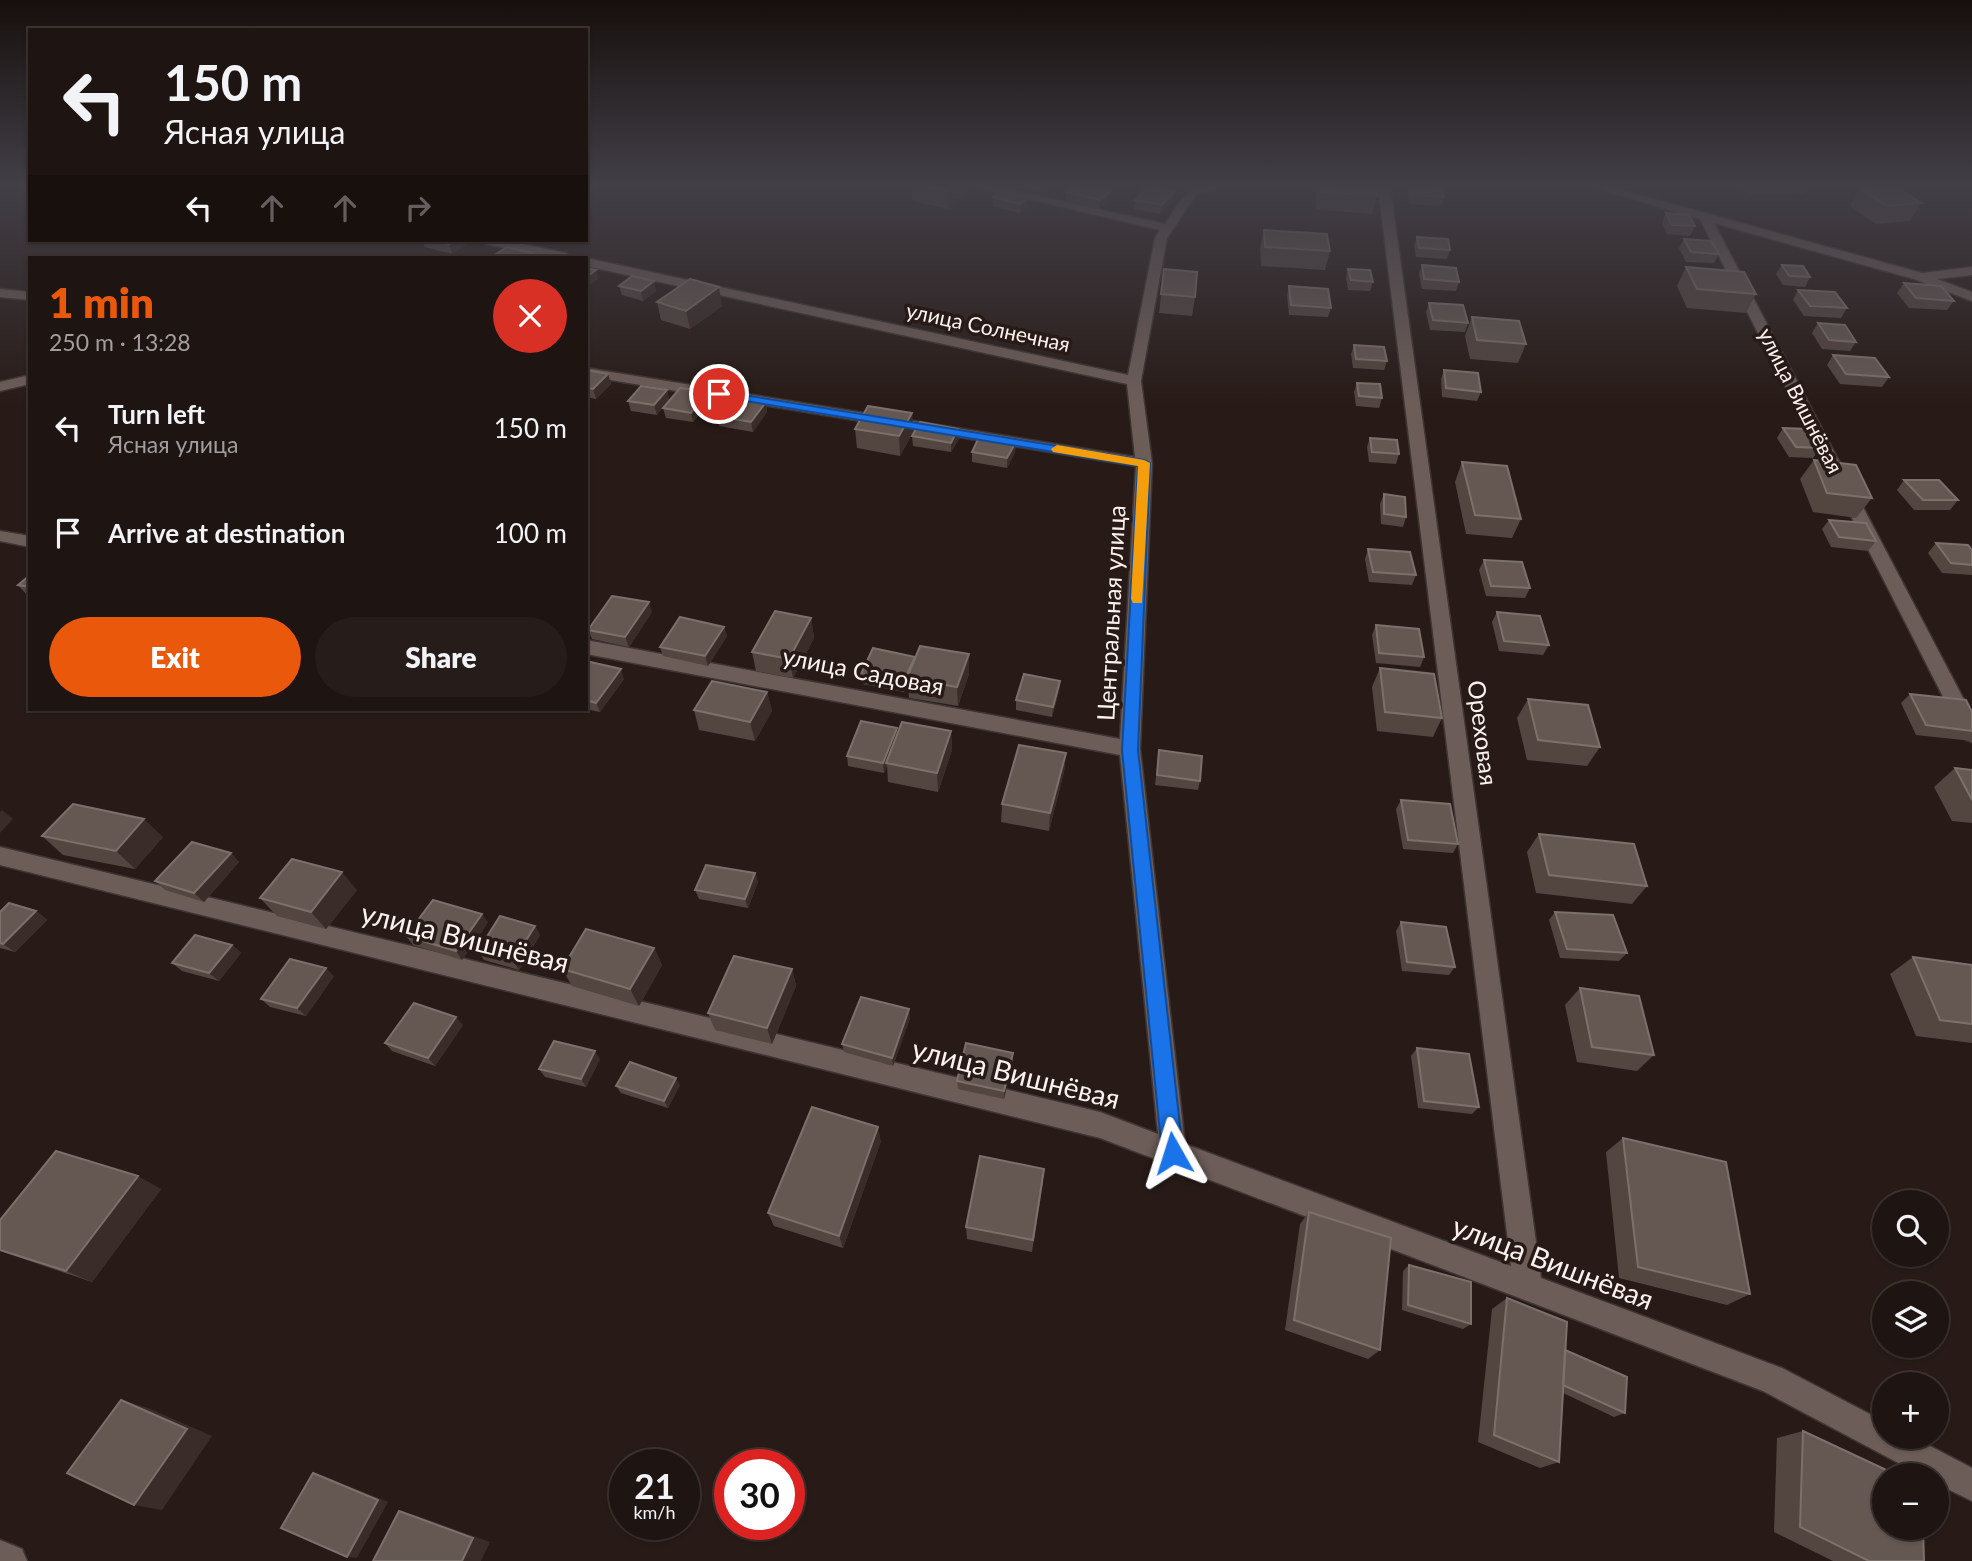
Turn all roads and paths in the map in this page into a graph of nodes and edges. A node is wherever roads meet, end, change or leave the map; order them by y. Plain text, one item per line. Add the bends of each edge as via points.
1 (1157, 259) edge
2 (1394, 259) edge
3 (1726, 259) edge
4 (1856, 259) edge
5 (588, 262) edge
6 (1972, 271) edge
7 (1919, 276) junction
8 (0, 293) edge
9 (28, 296) edge
10 (1972, 297) edge
11 (588, 372) edge
12 (28, 380) edge
13 (1134, 381) junction
14 (0, 387) edge
15 (1144, 463) junction
16 (0, 536) edge
17 (28, 542) edge
18 (588, 647) edge
19 (1972, 734) edge
20 (1130, 750) junction
21 (0, 856) edge
22 (1173, 1153) junction
23 (1528, 1288) junction
24 (1972, 1485) edge
25 (0, 1557) edge
26 (10, 1561) edge

1 - 13 street, Центральная улица
2 - 23 street, Ореховая
3 - 19 street, улица Вишнёвая
4 - 7 street
5 - 13 street, улица Солнечная
6 - 7 street
7 - 10 street
8 - 9 street
11 - 15 street
12 - 14 street
13 - 15 street, Центральная улица
15 - 20 street, Центральная улица
16 - 17 street
18 - 20 street, улица Садовая
20 - 22 street, Центральная улица
21 - 22 street, улица Вишнёвая via 1100,1125
22 - 23 street, улица Вишнёвая
23 - 24 street, улица Вишнёвая via 1771,1379
25 - 26 street

